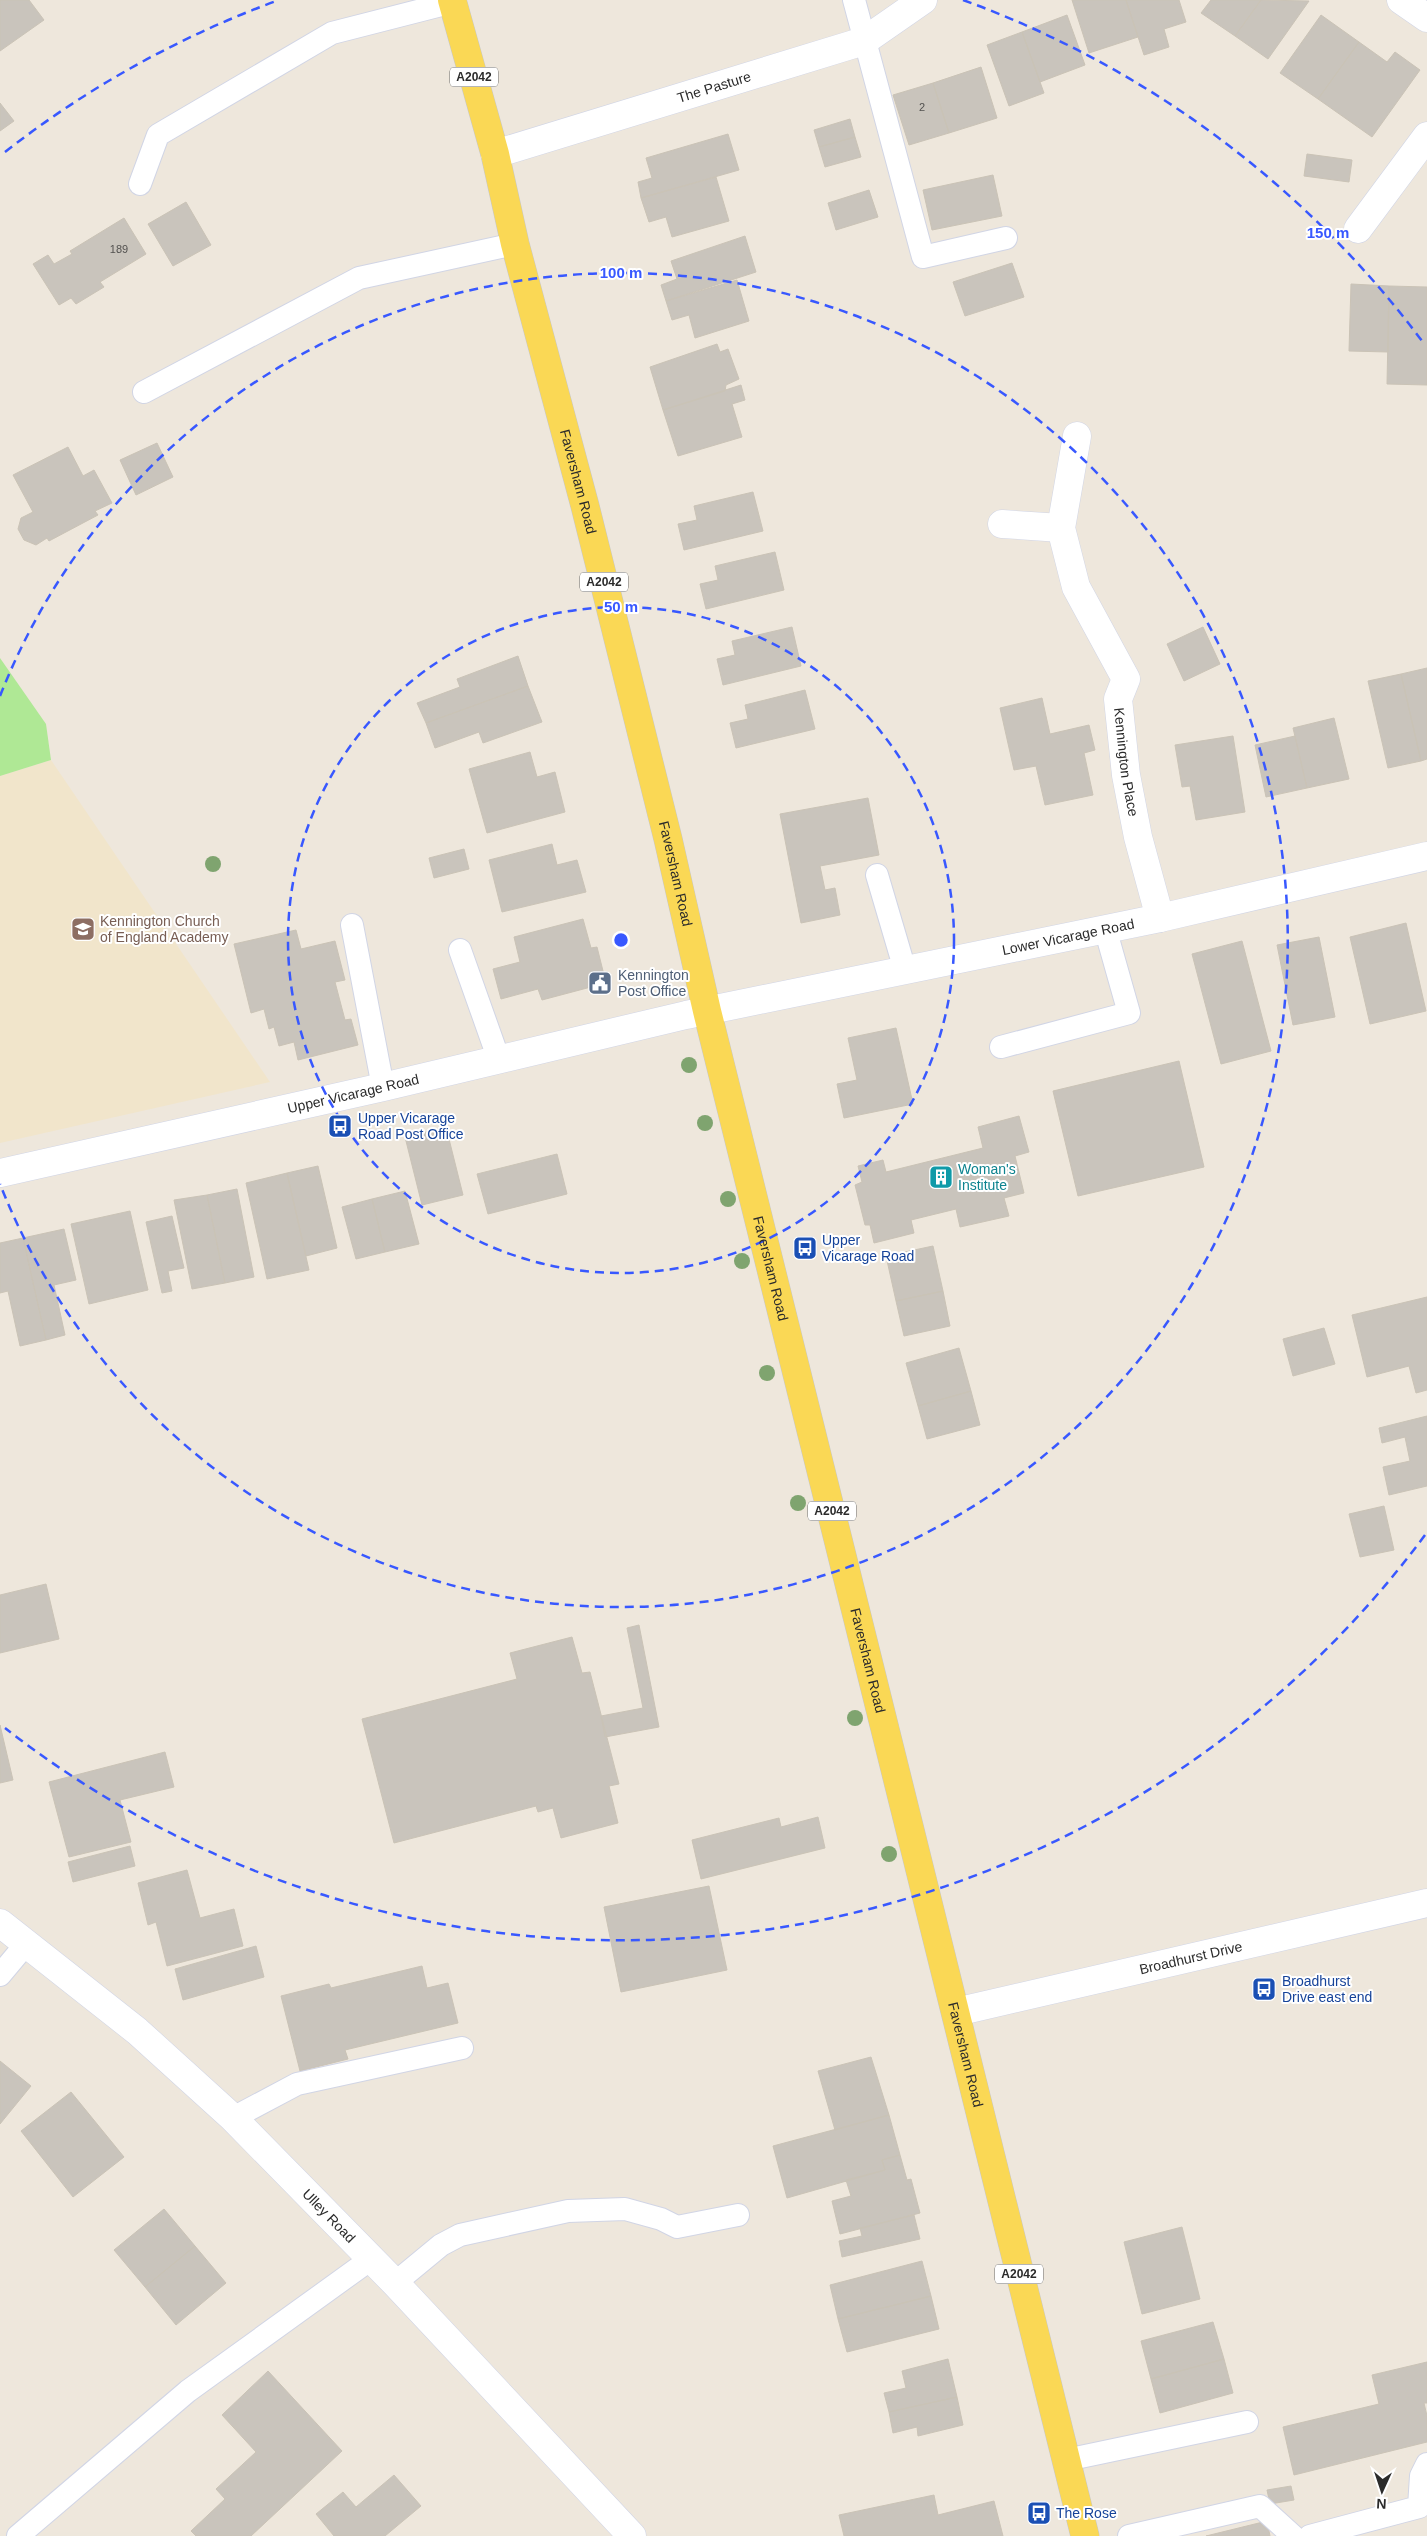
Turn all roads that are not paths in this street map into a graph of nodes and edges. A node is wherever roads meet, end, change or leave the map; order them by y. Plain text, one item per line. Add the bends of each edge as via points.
1 (854, 0) edge
2 (923, 0) edge
3 (1401, 0) edge
4 (453, 1) edge
5 (1427, 18) edge
6 (864, 41) junction
7 (1427, 136) edge
8 (495, 154) junction
9 (140, 184) dead end
10 (1358, 229) dead end
11 (1006, 238) dead end
12 (515, 244) junction
13 (144, 392) dead end
14 (1077, 436) dead end
15 (1002, 524) dead end
16 (1061, 528) junction
17 (1427, 856) edge
18 (877, 875) dead end
19 (1160, 918) junction
20 (352, 925) dead end
21 (1105, 928) junction
22 (460, 950) dead end
23 (905, 970) junction
24 (707, 1011) junction
25 (1000, 1047) dead end
26 (499, 1060) junction
27 (383, 1087) junction
28 (0, 1173) edge
29 (1427, 1903) edge
30 (0, 1923) edge
31 (26, 1944) junction
32 (0, 1975) edge
33 (956, 2012) junction
34 (462, 2048) dead end
35 (233, 2118) junction
36 (738, 2215) dead end
37 (371, 2259) junction
38 (395, 2283) junction
39 (1247, 2422) dead end
40 (1066, 2460) junction
41 (1427, 2464) edge
42 (18, 2536) edge
43 (632, 2536) edge
44 (1085, 2536) edge
45 (1129, 2536) edge
46 (1293, 2536) edge
47 (1310, 2536) edge

1 - 6 lane
2 - 6 street, The Pasture
3 - 5 street
4 - 8 main road, Faversham Road / A2042
4 - 9 lane via 323,38 158,135
6 - 8 street, The Pasture
6 - 11 lane via 923,257
7 - 10 street
8 - 12 main road, Faversham Road / A2042
12 - 13 lane via 359,278
12 - 24 main road, Faversham Road / A2042 via 585,506
14 - 16 street, Kennington Place
15 - 16 street
16 - 19 street, Kennington Place via 1076,587 1126,679 1118,699 1126,775 1138,837
17 - 19 street, Lower Vicarage Road
18 - 23 lane
19 - 21 street, Lower Vicarage Road
20 - 27 lane
21 - 23 street, Lower Vicarage Road
21 - 25 lane via 1129,1013
22 - 26 lane
23 - 24 street, Lower Vicarage Road
24 - 26 street, Upper Vicarage Road
24 - 33 main road, Faversham Road / A2042
26 - 27 street, Upper Vicarage Road
27 - 28 street, Upper Vicarage Road
29 - 33 street, Broadhurst Drive
30 - 31 street, Ulley Road
31 - 32 lane
31 - 35 street, Ulley Road via 137,2030
33 - 40 main road, Faversham Road / A2042
34 - 35 lane via 296,2084
35 - 37 street, Ulley Road
36 - 38 lane via 677,2228 661,2219 625,2209 568,2211 460,2235 441,2245
37 - 38 street, Ulley Road
37 - 42 lane via 188,2391
38 - 43 street, Ulley Road
39 - 40 lane
40 - 44 main road, Faversham Road / A2042
41 - 47 lane via 1421,2476 1419,2507
45 - 46 lane via 1260,2506

